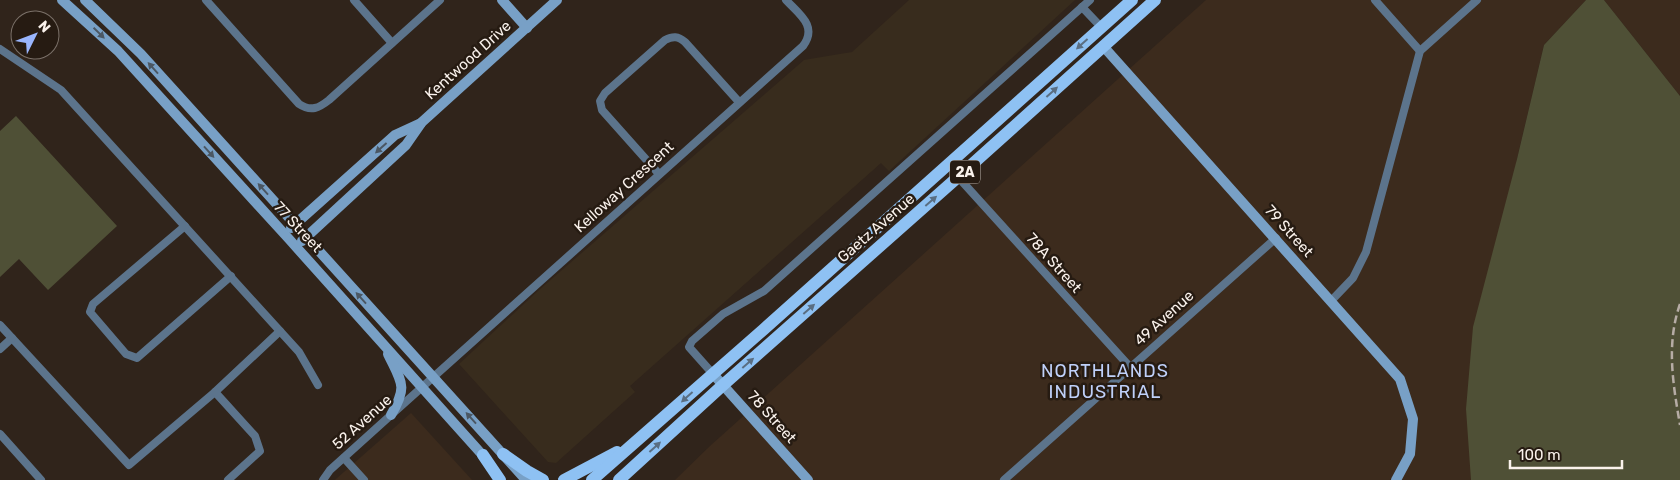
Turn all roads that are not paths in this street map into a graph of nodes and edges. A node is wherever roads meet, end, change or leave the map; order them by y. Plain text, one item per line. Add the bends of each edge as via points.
1 (62, 0) edge
2 (85, 0) edge
3 (206, 0) edge
4 (354, 0) edge
5 (440, 0) edge
6 (502, 0) edge
7 (557, 0) edge
8 (786, 0) edge
9 (1090, 0) edge
10 (1132, 0) edge
11 (1154, 0) edge
12 (1375, 0) edge
13 (1477, 0) edge
14 (1082, 7) junction
15 (527, 28) junction
16 (1101, 28) junction
17 (392, 43) junction
18 (1103, 46) junction
19 (0, 49) edge
20 (1420, 50) junction
21 (739, 102) junction
22 (422, 122) junction
23 (659, 174) junction
24 (958, 177) junction
25 (185, 226) junction
26 (290, 230) junction
27 (307, 236) junction
28 (1276, 238) junction
29 (296, 247) junction
30 (231, 276) junction
31 (1331, 301) junction
32 (0, 326) edge
33 (280, 331) junction
34 (12, 338) junction
35 (382, 342) junction
36 (0, 349) edge
37 (1130, 367) junction
38 (713, 374) junction
39 (434, 377) junction
40 (318, 385) dead end
41 (723, 385) junction
42 (423, 388) junction
43 (214, 392) junction
44 (391, 415) junction
45 (0, 434) edge
46 (639, 440) junction
47 (503, 454) junction
48 (483, 455) junction
49 (344, 458) junction
50 (41, 480) edge
51 (228, 480) edge
52 (323, 480) edge
53 (364, 480) edge
54 (500, 480) edge
55 (505, 480) edge
56 (526, 480) edge
57 (543, 480) edge
58 (564, 480) edge
59 (592, 480) edge
60 (601, 480) edge
61 (619, 480) edge
62 (808, 480) edge
63 (1004, 480) edge
64 (1396, 480) edge

1 -> 26 main road via 118,51 247,194 258,198
26 -> 2 main road, 77 Street via 141,54
3 - 17 street via 299,104 309,109 329,100
4 - 17 street
5 - 17 street
6 - 15 main road
7 - 15 main road, Kentwood Drive
8 - 21 street, Kelloway Crescent via 806,22 807,40
9 - 14 street, Gaetz Avenue
10 - 16 main road, Gaetz Avenue / 2A
11 - 18 main road, Gaetz Avenue / 2A
12 - 20 street
13 - 20 street
14 - 16 street
14 - 38 street, Gaetz Avenue via 764,291 723,314 692,342 689,348
15 - 22 main road, Kentwood Drive
16 -> 38 main road, Gaetz Avenue / 2A
24 -> 18 main road, Gaetz Avenue / 2A
18 - 28 main road, 79 Street
19 - 25 street via 61,90
20 - 31 street via 1366,252 1353,278
21 - 23 street, Kelloway Crescent
21 - 23 street via 685,42 675,37 665,40 605,93 600,101 602,110
22 -> 26 main road, Kentwood Drive via 396,135
22 - 27 main road, Kentwood Drive via 406,146
23 - 39 street, Kelloway Crescent
24 - 37 street, 78A Street
41 -> 24 main road, Gaetz Avenue / 2A
25 - 30 street
25 - 30 street via 93,304 90,312 126,354 137,358
26 - 27 main road, 77 Street
26 - 29 main road, 77 Street
27 - 29 main road, Kentwood Drive
39 -> 27 main road, 77 Street
28 - 31 main road, 79 Street
28 - 37 street, 49 Avenue
29 - 35 main road, 77 Street
30 - 33 street
31 - 64 main road, 79 Street via 1400,379 1413,420 1410,454
32 - 34 street
33 - 40 street via 299,352
33 - 43 street
34 - 36 street
34 - 43 street via 129,465
35 - 42 main road, 77 Street
35 - 44 main road via 402,385 400,399
37 - 63 street, 49 Avenue
38 - 41 main road, 78 Street
38 -> 46 main road, Gaetz Avenue / 2A
39 - 42 street, Kelloway Crescent
47 -> 39 main road, 77 Street
61 -> 41 main road, Gaetz Avenue / 2A
41 - 62 main road, 78 Street
42 - 44 street, 52 Avenue
42 - 48 main road, 77 Street
43 - 51 street via 255,436 260,452
44 - 49 street, 52 Avenue
45 - 50 street
46 - 58 main road
46 - 59 main road, Gaetz Avenue / 2A
46 - 60 main road
47 - 56 main road, 77 Street
47 - 57 main road
48 - 54 main road
48 - 55 main road, 77 Street
49 - 52 street, 52 Avenue
49 - 53 street

